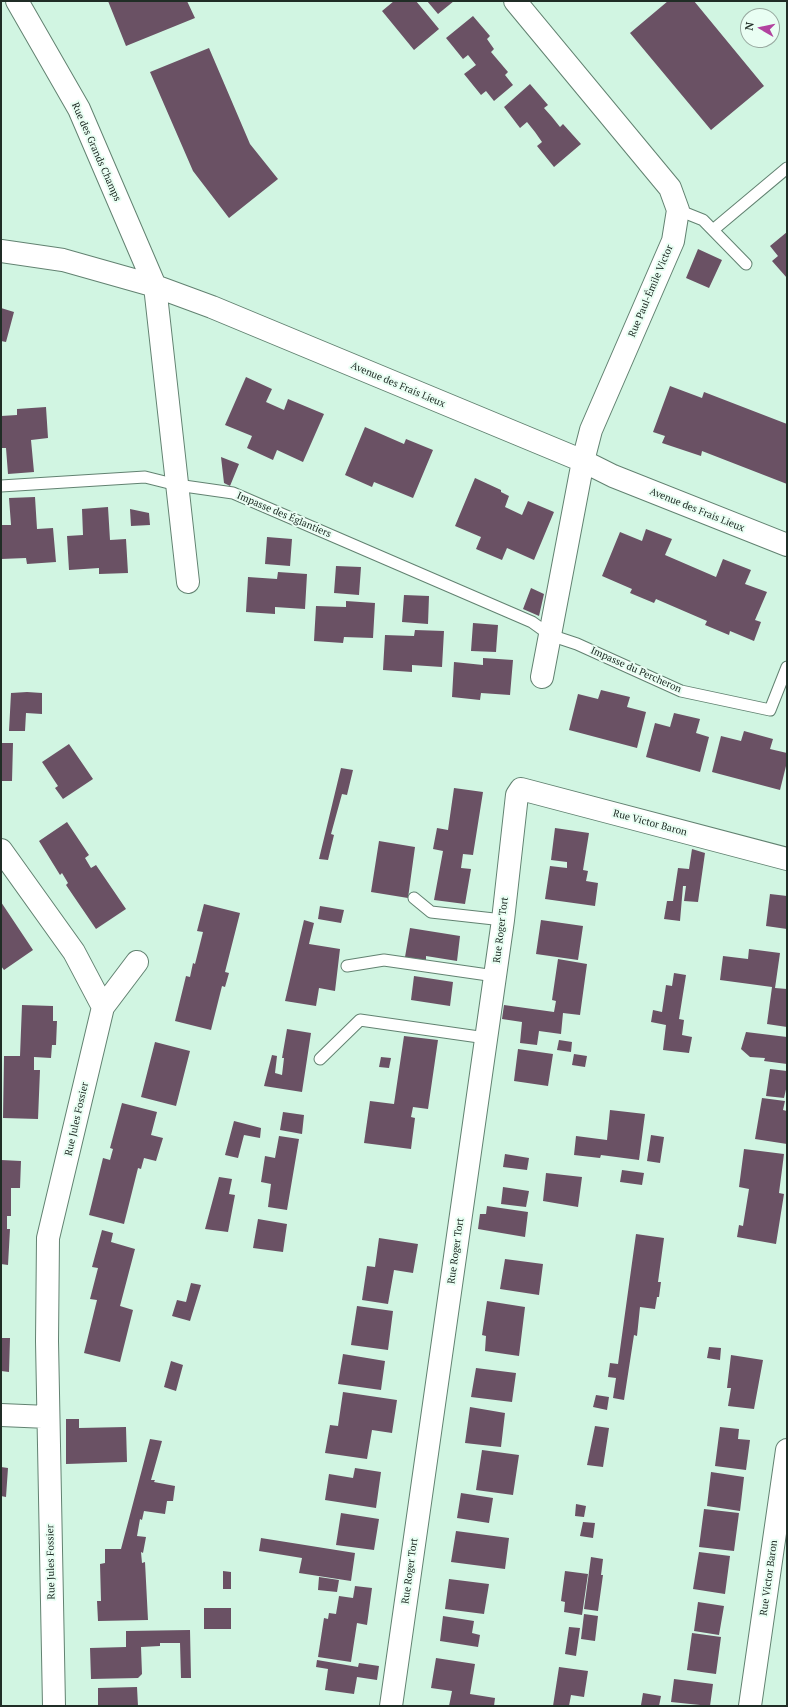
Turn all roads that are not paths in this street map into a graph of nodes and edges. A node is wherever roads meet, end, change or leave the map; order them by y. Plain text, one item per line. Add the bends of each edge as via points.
1 (16, 1) edge
2 (515, 1) edge
3 (787, 168) edge
4 (678, 210) junction
5 (713, 230) junction
6 (1, 251) edge
7 (746, 264) dead end
8 (155, 286) junction
9 (583, 462) junction
10 (177, 484) junction
11 (1, 486) edge
12 (787, 545) edge
13 (387, 560) joint
14 (188, 582) dead end
15 (550, 635) junction
16 (787, 667) edge
17 (542, 677) dead end
18 (516, 795) joint
19 (1, 850) edge
20 (787, 859) edge
21 (414, 898) dead end
22 (503, 920) junction
23 (137, 962) dead end
24 (347, 966) dead end
25 (495, 976) junction
26 (103, 1007) junction
27 (486, 1038) junction
28 (320, 1059) dead end
29 (1, 1415) edge
30 (48, 1417) junction
31 (787, 1450) edge
32 (54, 1706) edge
33 (391, 1706) edge
34 (750, 1706) edge

1 - 8 street, Rue des Grands Champs via 79,109
2 - 4 street, Rue Paul-Émile Victor via 670,188
3 - 5 lane
4 - 5 lane via 703,220
4 - 9 street, Rue Paul-Émile Victor via 673,241 591,430
5 - 7 lane
6 - 8 street, Avenue des Frais Lieux via 63,260
8 - 9 street, Avenue des Frais Lieux via 212,307
8 - 10 street
9 - 12 street, Avenue des Frais Lieux
9 - 15 street
10 - 11 lane, Impasse des Églantiers via 146,477
10 - 13 lane, Impasse des Églantiers via 233,493
10 - 14 street
13 - 15 lane, Impasse du Percheron via 532,622
15 - 16 lane, Impasse du Percheron via 577,644 681,691 770,710
15 - 17 street
18 - 20 street, Rue Victor Baron via 521,789
18 - 22 street, Rue Roger Tort
19 - 26 street via 74,952
21 - 22 lane via 431,912
22 - 25 street, Rue Roger Tort
23 - 26 street
24 - 25 lane via 384,960
25 - 27 street, Rue Roger Tort
26 - 30 street, Rue Jules Fossier via 48,1238
27 - 28 lane via 360,1020
27 - 33 street, Rue Roger Tort
29 - 30 street
30 - 32 street, Rue Jules Fossier
31 - 34 street, Rue Victor Baron

